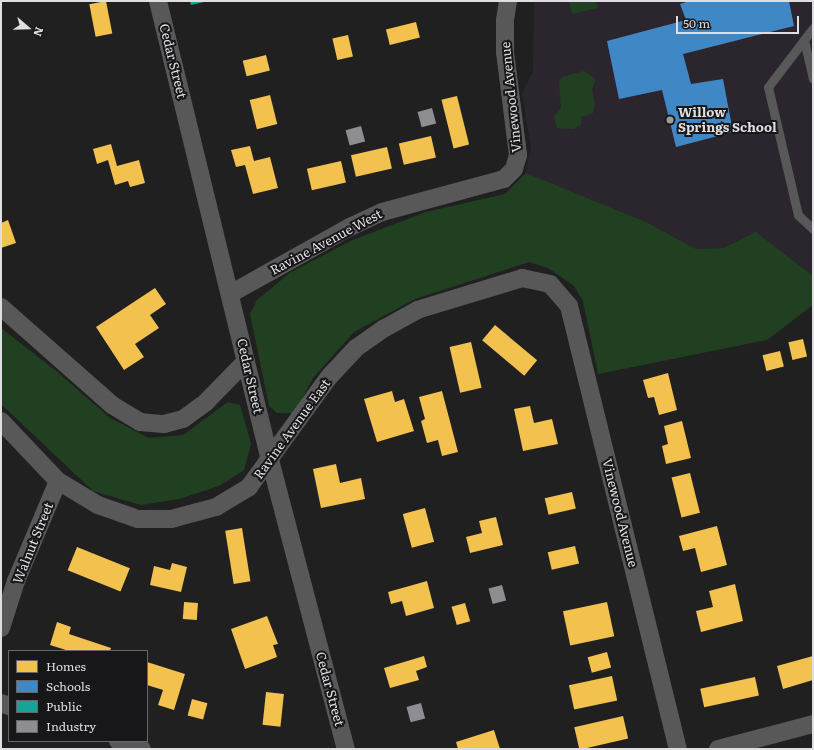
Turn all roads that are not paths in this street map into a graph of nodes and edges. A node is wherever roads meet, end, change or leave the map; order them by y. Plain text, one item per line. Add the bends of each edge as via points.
1 (158, 1) edge
2 (508, 1) edge
3 (813, 28) edge
4 (804, 40) junction
5 (813, 79) edge
6 (514, 168) joint
7 (813, 229) edge
8 (550, 284) joint
9 (230, 294) junction
10 (1, 307) edge
11 (246, 361) junction
12 (1, 422) edge
13 (270, 460) junction
14 (58, 481) junction
15 (1, 628) edge
16 (813, 724) edge
17 (121, 742) edge
18 (142, 749) edge
19 (346, 749) edge
20 (678, 749) edge
21 (718, 749) edge

1 - 9 street, Cedar Street
2 - 6 street, Vinewood Avenue via 505,52 518,155
3 - 4 lane
4 - 5 lane
4 - 7 lane via 768,87 798,215
6 - 9 street, Ravine Avenue West via 504,179 490,184 382,212
8 - 13 street, Ravine Avenue East via 522,278 417,310 385,328 356,348 329,377
8 - 20 street, Vinewood Avenue via 569,306
9 - 11 street, Cedar Street
10 - 11 street via 112,405 140,422 164,424 183,419 206,402
11 - 13 street, Cedar Street
12 - 14 street, Ravine Avenue East
13 - 14 street, Ravine Avenue East via 249,487 216,507 171,519 138,519 105,508
13 - 19 street, Cedar Street
14 - 15 street, Walnut Street via 16,581
16 - 21 street
17 - 18 street

